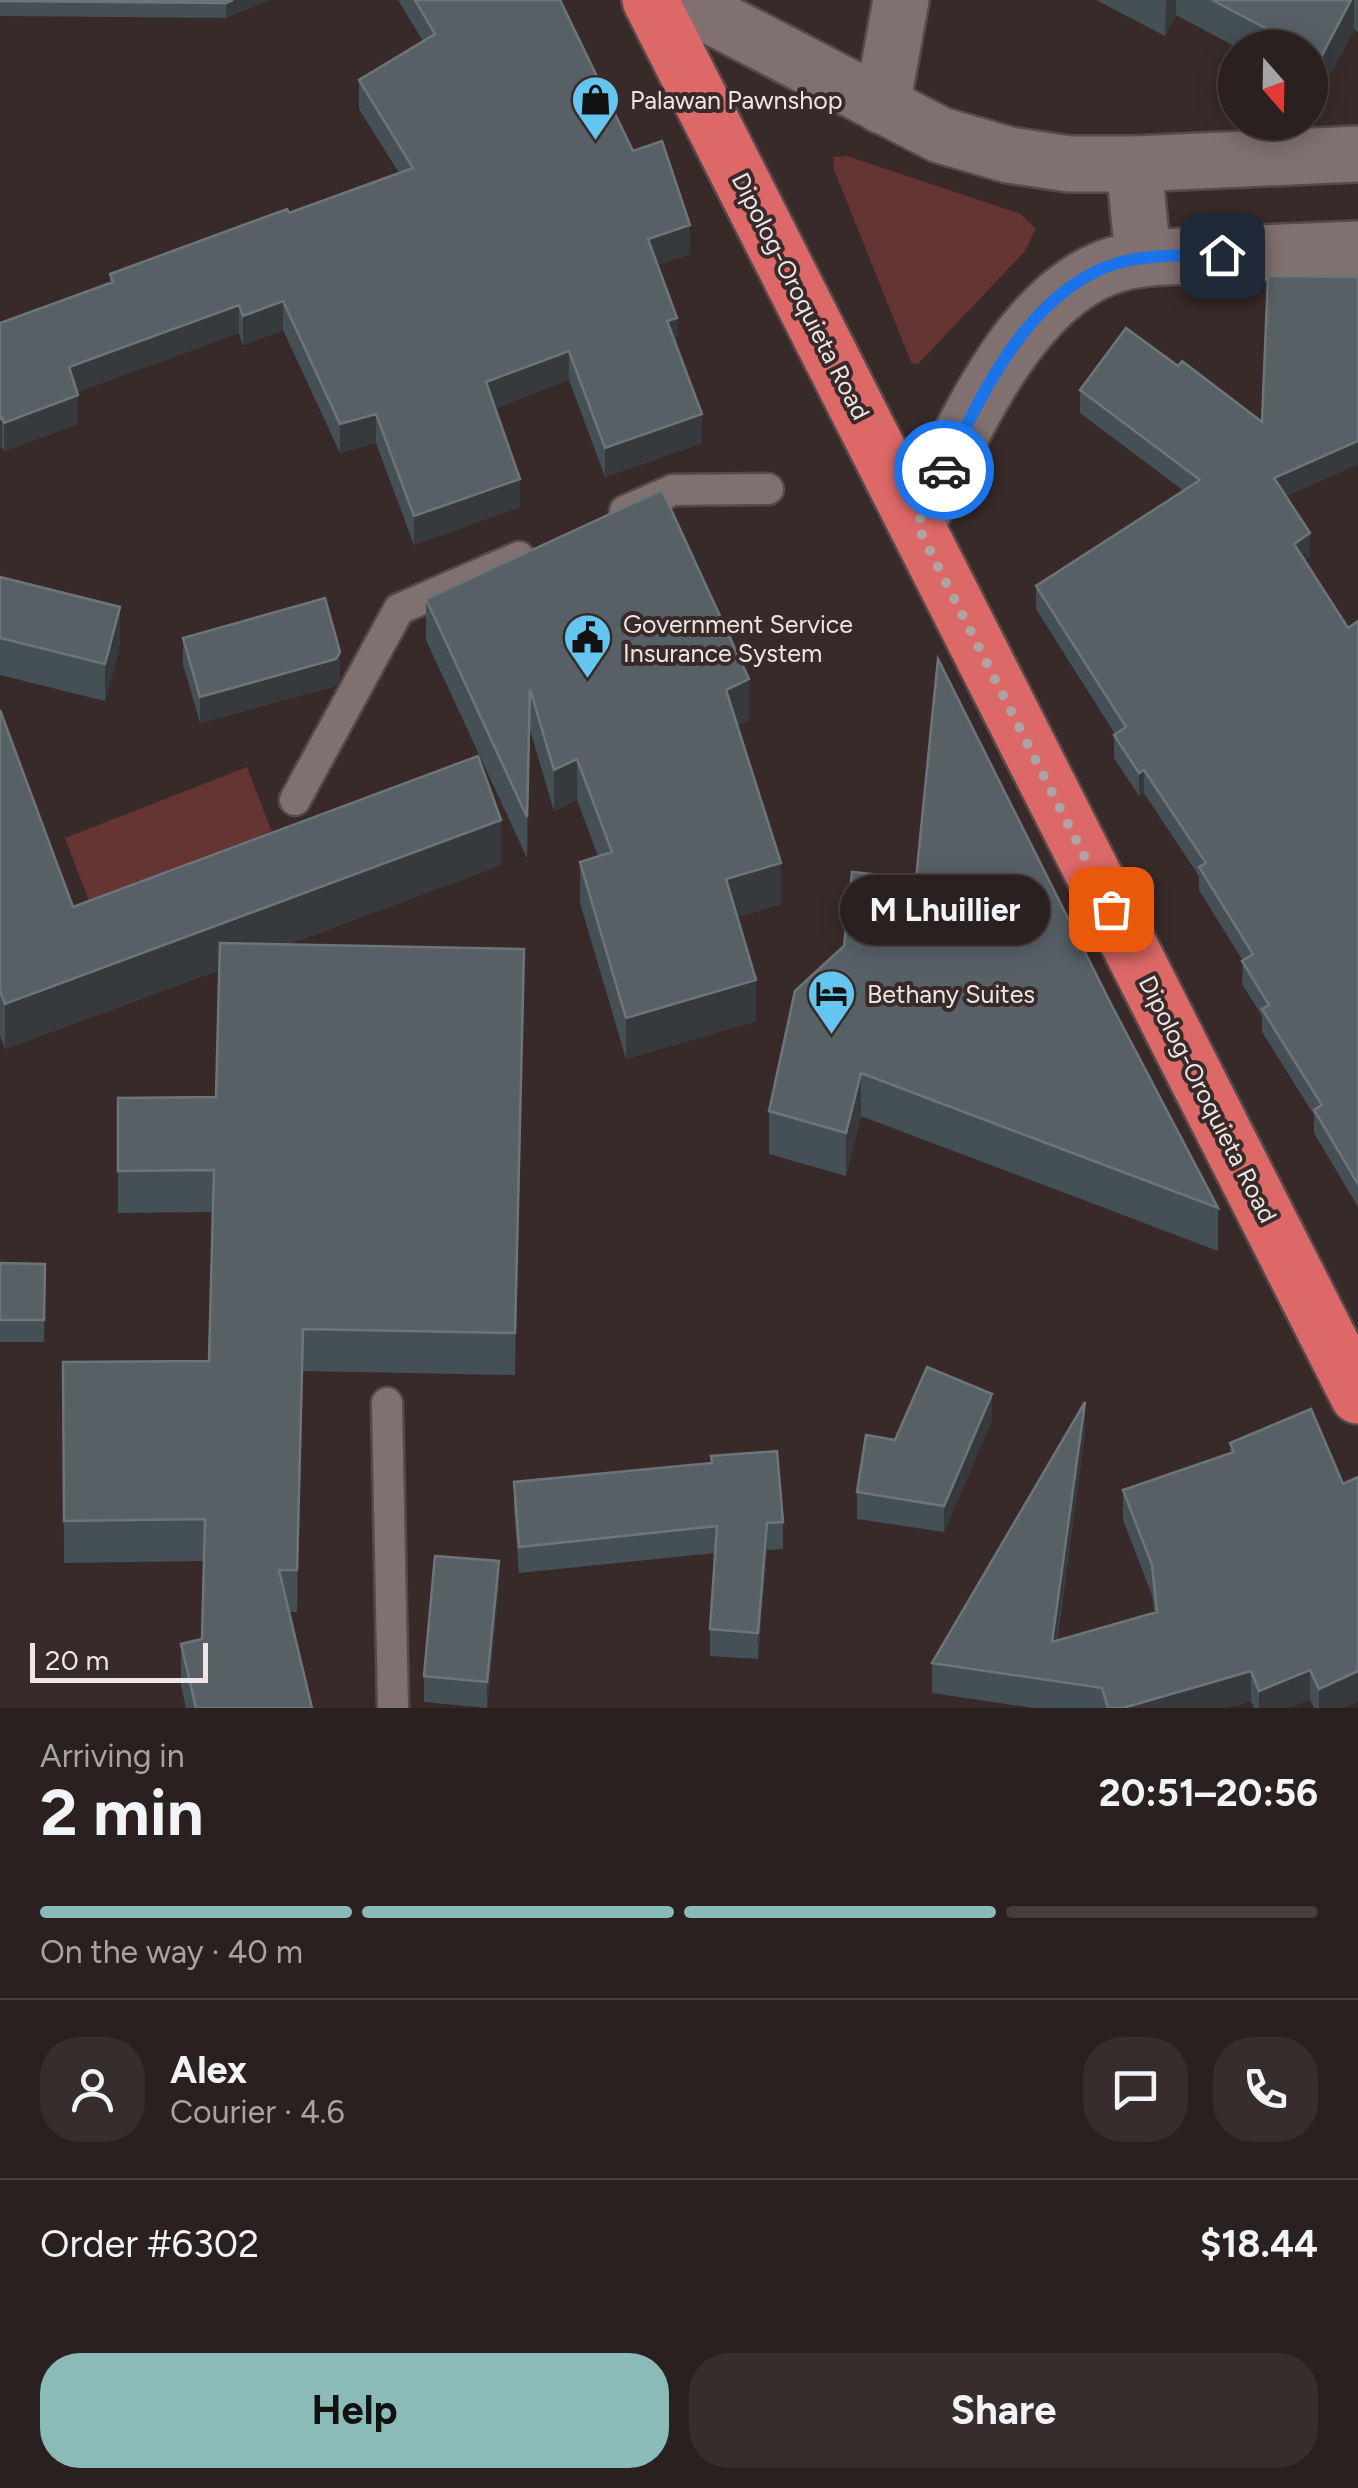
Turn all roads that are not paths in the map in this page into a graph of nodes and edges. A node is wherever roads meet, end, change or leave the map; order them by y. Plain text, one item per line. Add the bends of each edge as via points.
1 (650, 0) edge
2 (680, 0) edge
3 (900, 0) edge
4 (882, 106) junction
5 (1358, 154) edge
6 (1134, 164) junction
7 (1358, 248) edge
8 (1144, 258) junction
9 (768, 489) dead end
10 (600, 522) edge
11 (917, 525) junction
12 (545, 546) edge
13 (295, 800) dead end
14 (1358, 1396) edge
15 (386, 1403) dead end
16 (393, 1708) edge

1 - 11 highway, Dipolog-Oroquieta Road
2 - 4 main road
3 - 4 main road
4 - 6 main road via 940,136 1009,156
5 - 6 main road
6 - 8 main road
7 - 8 main road
8 - 11 main road via 1106,268 1064,292 1025,333 988,384
9 - 10 lane via 673,490
11 - 14 highway, Dipolog-Oroquieta Road
12 - 13 lane via 400,608
15 - 16 lane

